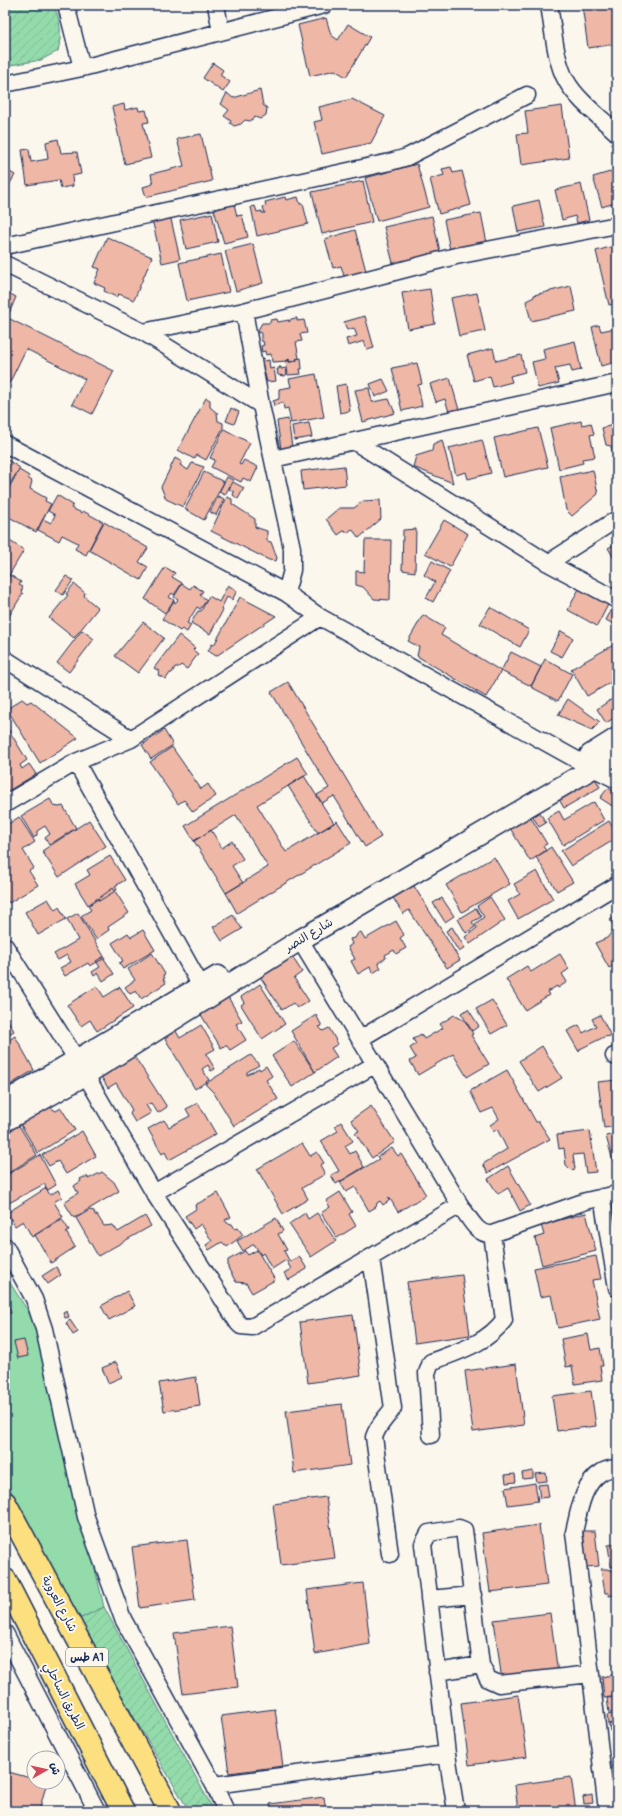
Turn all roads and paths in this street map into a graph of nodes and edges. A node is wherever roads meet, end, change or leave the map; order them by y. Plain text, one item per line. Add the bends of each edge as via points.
1 (66, 5) edge
2 (216, 5) edge
3 (324, 5) edge
4 (549, 5) edge
5 (221, 32) junction
6 (82, 68) junction
7 (5, 84) edge
8 (527, 94) dead end
9 (617, 133) edge
10 (617, 225) edge
11 (5, 246) edge
12 (5, 264) edge
13 (244, 311) junction
14 (143, 332) junction
15 (617, 383) edge
16 (261, 405) junction
17 (355, 442) junction
18 (5, 444) edge
19 (273, 459) junction
20 (617, 519) edge
21 (548, 563) junction
22 (286, 593) junction
23 (617, 600) edge
24 (320, 617) junction
25 (5, 659) edge
26 (617, 738) edge
27 (131, 739) junction
28 (617, 754) edge
29 (76, 762) junction
30 (586, 765) junction
31 (617, 780) edge
32 (5, 804) edge
33 (617, 885) edge
34 (300, 940) junction
35 (5, 946) edge
36 (202, 986) junction
37 (360, 1039) junction
38 (374, 1065) junction
39 (81, 1068) junction
40 (5, 1102) edge
41 (5, 1121) edge
42 (154, 1193) junction
43 (610, 1196) edge
44 (460, 1205) junction
45 (492, 1234) junction
46 (5, 1246) edge
47 (371, 1258) junction
48 (617, 1288) edge
49 (431, 1435) dead end
50 (617, 1467) edge
51 (5, 1503) edge
52 (390, 1554) dead end
53 (5, 1580) edge
54 (474, 1595) junction
55 (429, 1599) junction
56 (5, 1633) edge
57 (481, 1665) junction
58 (437, 1672) junction
59 (591, 1674) junction
60 (447, 1754) junction
61 (214, 1785) junction
62 (607, 1808) edge
63 (97, 1811) edge
64 (123, 1811) edge
65 (170, 1811) edge
66 (226, 1811) edge
67 (456, 1811) edge

1 - 6 street
2 - 5 street
3 - 5 street
4 - 9 street via 560,66 566,80
5 - 6 street
6 - 7 street
8 - 11 street via 407,157 390,162
10 - 13 street via 456,256
12 - 14 street
13 - 14 street
13 - 16 street
14 - 16 street
15 - 17 street
16 - 19 street
17 - 19 street
17 - 21 street
18 - 22 street
19 - 22 street via 292,548 292,570
20 - 21 street
21 - 23 street
22 - 24 street
24 - 27 street
24 - 30 street
25 - 27 street
26 - 30 street, شارع النصر
27 - 29 street
28 - 30 street, شارع النصر
29 - 32 street
29 - 36 street
30 - 31 street
30 - 34 street, شارع النصر
30 - 36 street, شارع النصر
33 - 37 street
34 - 37 street
34 - 39 street, شارع النصر
35 - 39 street
36 - 39 street, شارع النصر
37 - 38 street
38 - 42 street
38 - 44 street
39 - 40 street, شارع النصر
39 - 41 street, شارع النصر
39 - 42 street
42 - 47 street via 241,1326 252,1327
43 - 45 street via 586,1201
43 - 48 street
44 - 45 street via 480,1232 485,1235
44 - 47 street
45 - 49 street via 504,1320 496,1332 482,1341 431,1362 427,1373
46 - 61 street via 34,1299 44,1329 86,1518 123,1619
47 - 52 street via 393,1408 378,1424 374,1437
50 - 59 street via 602,1472 588,1486 574,1532
51 - 65 highway, شارع العروبة / طس A1
53 - 64 highway, الطريق الساحلي / طس A1
54 - 55 street
54 - 55 street via 466,1536 464,1530 459,1528 429,1533 423,1544
54 - 57 street
55 - 58 street
56 - 63 street
57 - 58 street
57 - 59 street via 488,1680 499,1684
58 - 60 street
59 - 62 street
60 - 61 street
60 - 67 street
61 - 66 street

